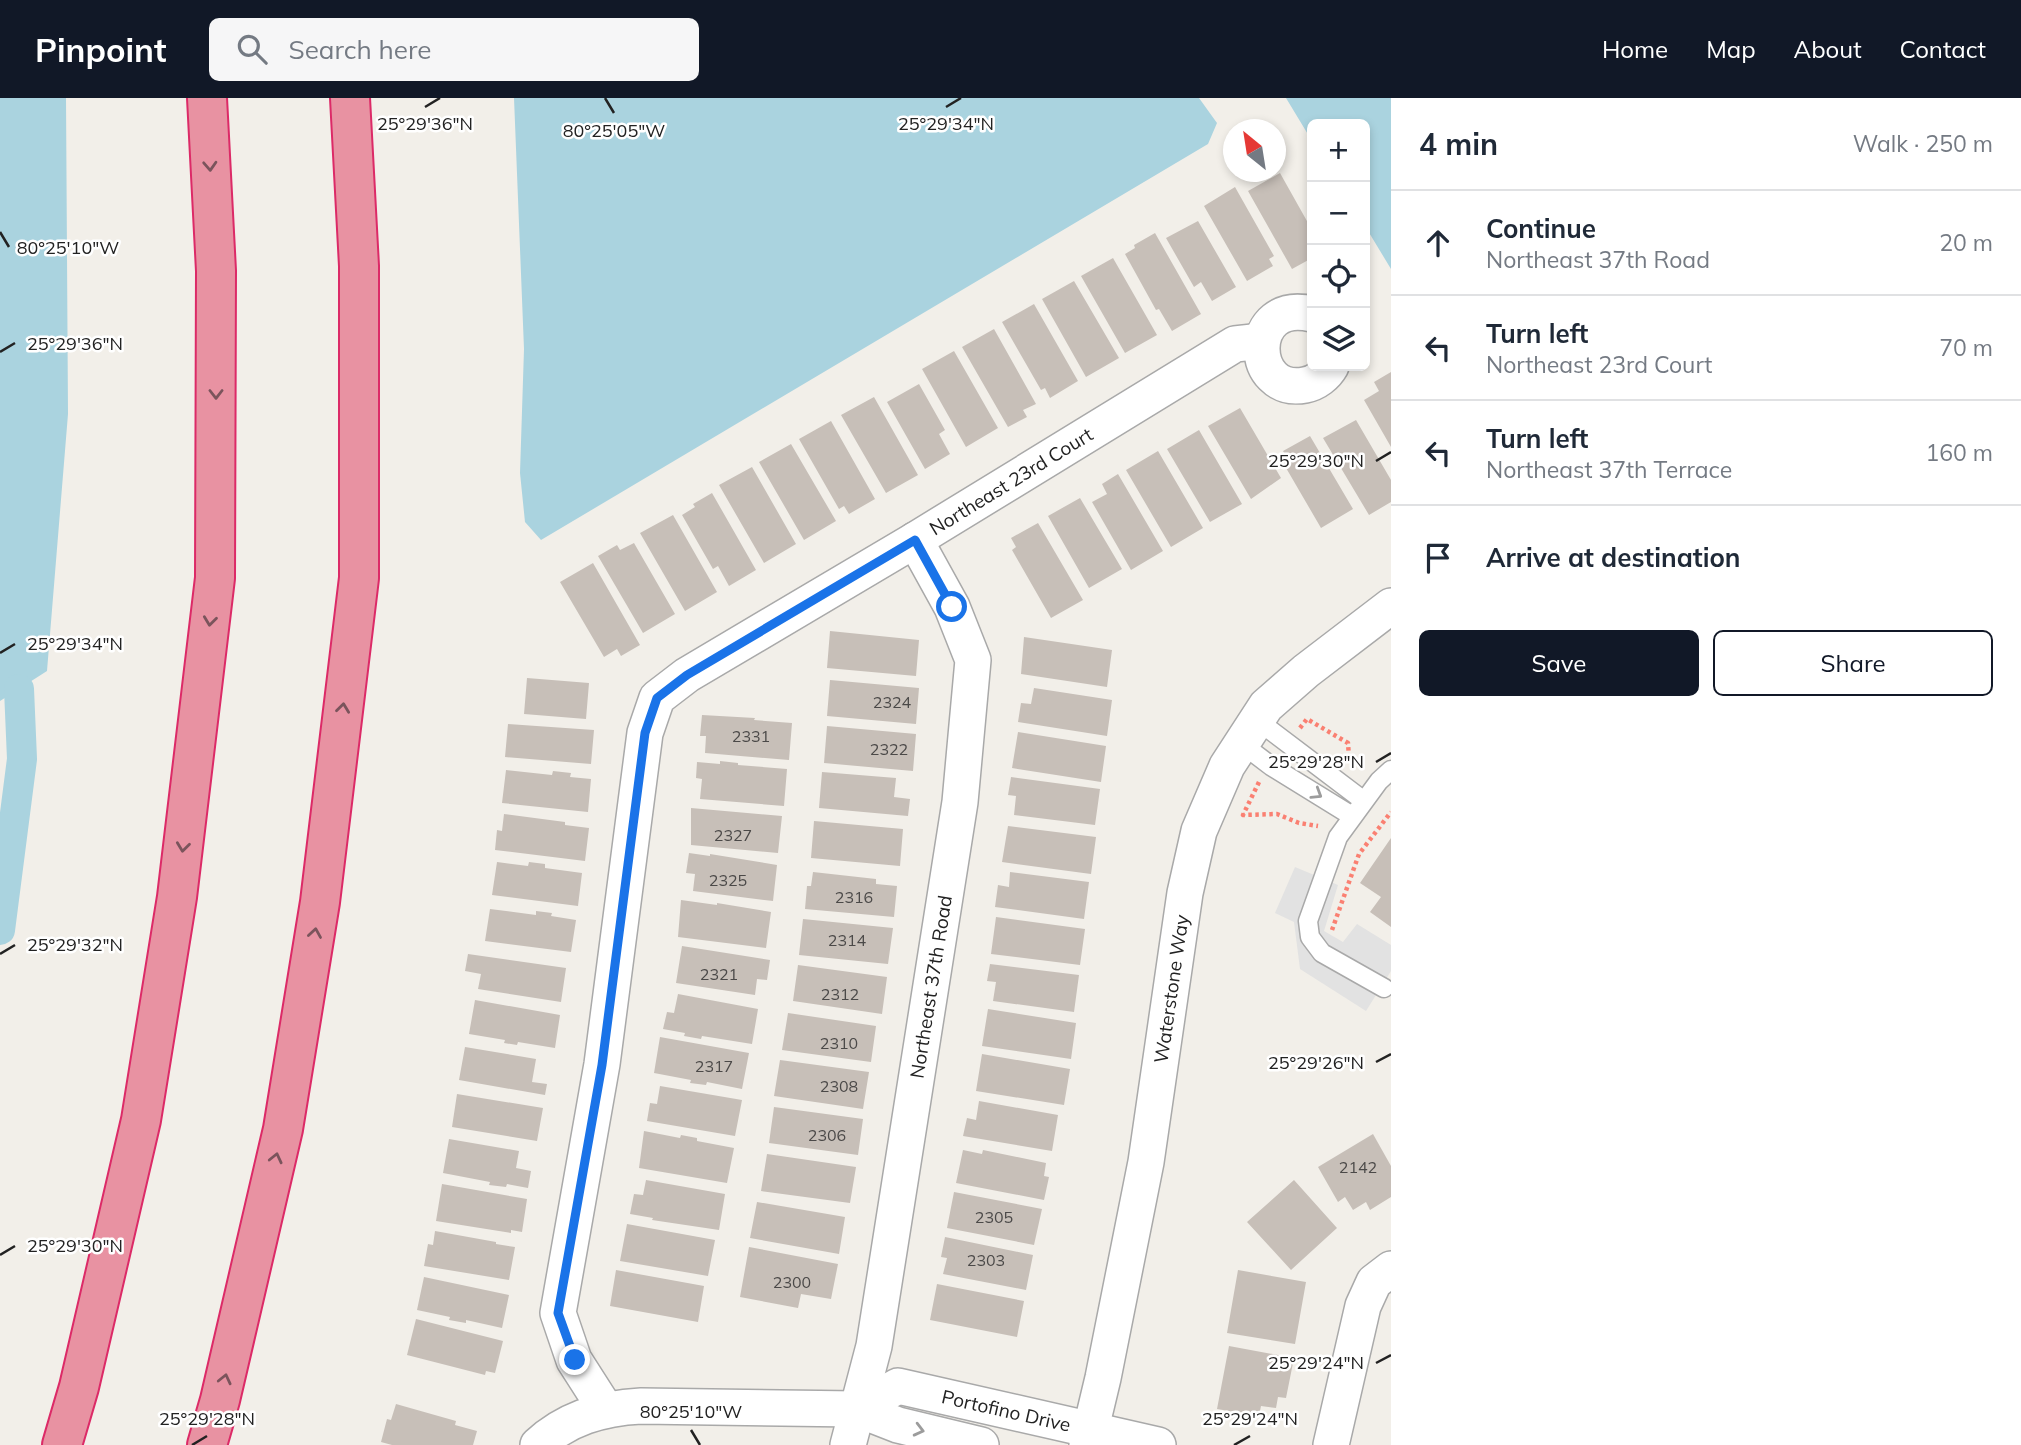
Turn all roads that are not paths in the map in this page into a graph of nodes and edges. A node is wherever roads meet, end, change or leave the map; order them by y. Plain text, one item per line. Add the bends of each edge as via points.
1 (207, 98) edge
2 (351, 98) edge
3 (1307, 313) edge
4 (1262, 341) junction
5 (1327, 371) edge
6 (915, 540) junction
7 (1391, 606) edge
8 (1249, 732) junction
9 (1391, 770) edge
10 (1364, 801) junction
11 (1352, 816) junction
12 (1384, 988) dead end
13 (1391, 1269) edge
14 (857, 1409) junction
15 (606, 1410) junction
16 (1088, 1438) edge
17 (62, 1445) edge
18 (207, 1445) edge
19 (538, 1445) edge
20 (848, 1445) edge
21 (981, 1445) edge
22 (1158, 1445) edge
23 (1331, 1445) edge

1 -> 17 highway via 216,271 215,578 177,897 141,1120
18 -> 2 highway via 283,1129 320,902 359,578 359,266
3 - 4 street via 1288,313 1276,319
4 - 5 street via 1265,366 1284,383 1310,384
4 - 6 street, Northeast 23rd Court via 1236,344
6 - 14 street, Northeast 37th Road via 952,607 973,660 958,816 874,1346
6 - 15 street, Northeast 23rd Court via 687,675 657,698 645,733 602,1065 558,1313 575,1360
7 - 8 street, Waterstone Way via 1266,706
8 - 10 lane
8 -> 11 lane via 1271,766
8 - 16 street, Waterstone Way via 1227,766 1199,831 1185,893 1146,1162
9 - 10 lane
10 - 11 lane
11 - 12 lane via 1338,837 1308,922 1310,937 1322,953
13 - 23 street via 1374,1282 1363,1306
14 - 15 street, Portofino Drive via 641,1406
14 - 16 street, Portofino Drive via 898,1386
14 - 20 street, Northeast 37th Road
14 -> 21 street, Portofino Drive via 898,1425
15 - 19 street, Portofino Drive via 573,1419
16 - 22 street, Portofino Drive

